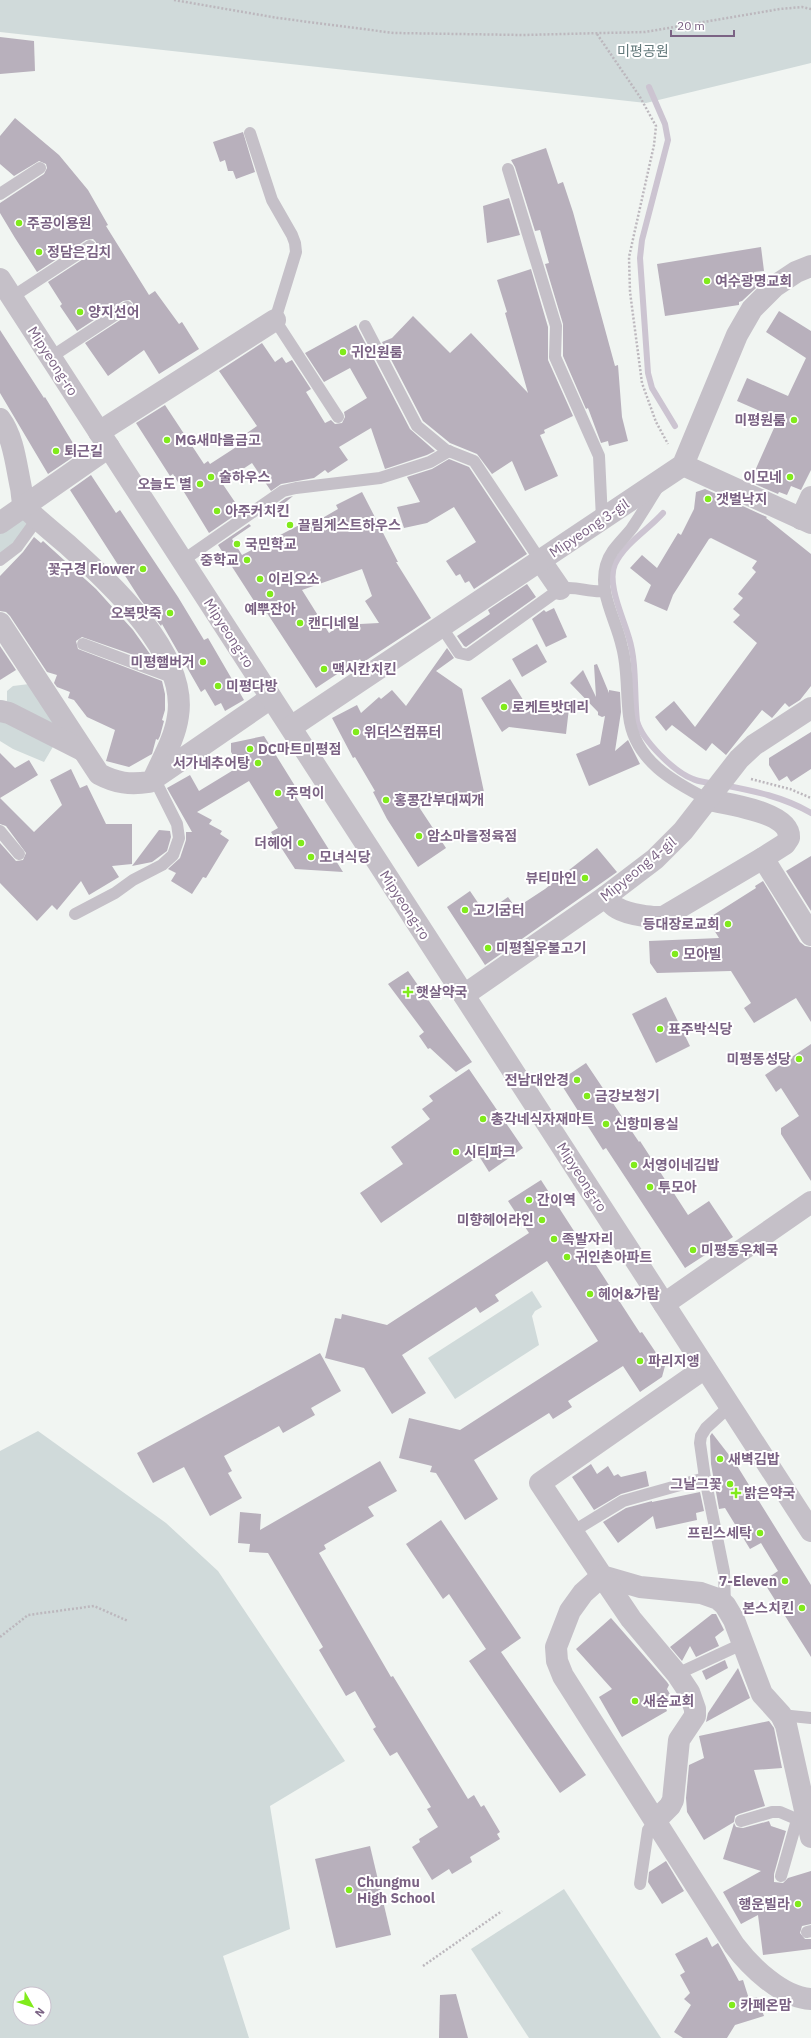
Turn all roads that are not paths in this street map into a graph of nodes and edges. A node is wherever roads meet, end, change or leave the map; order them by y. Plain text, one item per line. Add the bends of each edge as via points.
1 (250, 133) dead end
2 (40, 168) dead end
3 (508, 169) dead end
4 (0, 194) edge
5 (90, 246) dead end
6 (811, 266) edge
7 (0, 279) edge
8 (12, 297) junction
9 (127, 307) dead end
10 (275, 320) junction
11 (365, 326) dead end
12 (51, 357) junction
13 (338, 417) dead end
14 (0, 419) edge
15 (104, 440) junction
16 (449, 452) junction
17 (683, 465) junction
18 (664, 478) junction
19 (811, 497) edge
20 (31, 512) junction
21 (602, 519) junction
22 (806, 521) edge
23 (0, 522) edge
24 (0, 560) edge
25 (540, 560) junction
26 (182, 561) junction
27 (560, 589) junction
28 (604, 591) junction
29 (0, 623) edge
30 (441, 626) junction
31 (83, 644) dead end
32 (174, 678) junction
33 (271, 698) junction
34 (811, 708) edge
35 (0, 711) edge
36 (291, 727) junction
37 (84, 751) junction
38 (154, 778) junction
39 (711, 797) junction
40 (0, 831) edge
41 (19, 854) dead end
42 (763, 858) junction
43 (605, 898) junction
44 (75, 914) dead end
45 (811, 935) edge
46 (464, 995) junction
47 (811, 1202) edge
48 (664, 1304) junction
49 (706, 1368) junction
50 (730, 1406) junction
51 (704, 1478) junction
52 (811, 1531) edge
53 (572, 1532) junction
54 (602, 1576) junction
55 (725, 1605) junction
56 (742, 1644) junction
57 (677, 1674) junction
58 (782, 1714) junction
59 (811, 1718) edge
60 (655, 1821) junction
61 (740, 1821) dead end
62 (807, 1829) edge
63 (781, 1876) dead end
64 (640, 1884) dead end
65 (811, 1999) edge

1 - 10 lane via 272,200 295,243 296,252
2 - 4 lane
3 - 21 lane via 556,326 555,356 599,456
5 - 8 lane
6 - 17 street via 796,272 775,286 752,309 737,335
7 - 8 street, Mipyeong-ro
8 - 12 street, Mipyeong-ro
9 - 12 lane
10 - 13 lane
10 - 15 street
11 - 16 lane via 413,421
12 - 15 street, Mipyeong-ro
14 - 20 street via 13,449
15 - 20 street
15 - 26 street, Mipyeong-ro
16 - 25 lane via 467,457 479,466
16 - 26 lane via 430,462 380,478 283,491
17 - 18 street, Mipyeong 3-gil
17 - 22 street
18 - 21 street, Mipyeong 3-gil
18 - 28 lane via 637,521 608,559 603,578
19 - 22 street
20 - 23 street
20 - 24 lane via 17,547
20 - 32 street via 129,603 160,647
21 - 25 street, Mipyeong 3-gil
25 - 27 street
25 - 30 street, Mipyeong 3-gil
26 - 33 street, Mipyeong-ro
27 - 28 lane via 570,587 590,592
27 - 30 lane via 470,655 464,656 459,653
28 - 39 lane via 622,647 633,736 644,753 661,771 677,783
29 - 37 street
30 - 36 street, Mipyeong 3-gil
31 - 32 lane
32 - 38 street via 179,693 178,716 173,736
33 - 36 street, Mipyeong-ro
33 - 38 street
34 - 39 street, Mipyeong 4-gil via 754,745
35 - 37 street
36 - 46 street, Mipyeong-ro
37 - 38 street via 99,774 111,780 135,784 149,782
38 - 44 lane via 177,824 178,838 173,855 162,865
39 - 42 street via 763,813 784,824 789,834 788,840
39 - 43 street, Mipyeong 4-gil via 669,846
40 - 41 lane
42 - 43 street via 664,916 655,917 622,910
42 - 45 street
43 - 46 street, Mipyeong 4-gil
46 - 48 street, Mipyeong-ro
47 - 48 street
48 - 49 street, Mipyeong-ro
49 - 50 street, Mipyeong-ro
49 - 53 street via 540,1484
50 - 51 lane via 701,1436
50 - 52 street, Mipyeong-ro
51 - 53 lane via 623,1501
51 - 55 lane via 724,1572
53 - 54 street
54 - 55 street via 640,1587 701,1593 718,1599
54 - 57 street via 631,1619
54 - 60 street via 583,1593 570,1610 556,1647 557,1661 563,1676
55 - 56 street via 734,1620
56 - 57 lane
56 - 58 street via 762,1694
57 - 60 street via 689,1692 695,1716 679,1740 673,1800
58 - 59 lane
58 - 62 street
60 - 64 lane via 648,1830
60 - 65 street via 742,1955 758,1972 776,1985 793,1994
61 - 62 lane via 776,1812
62 - 63 lane

